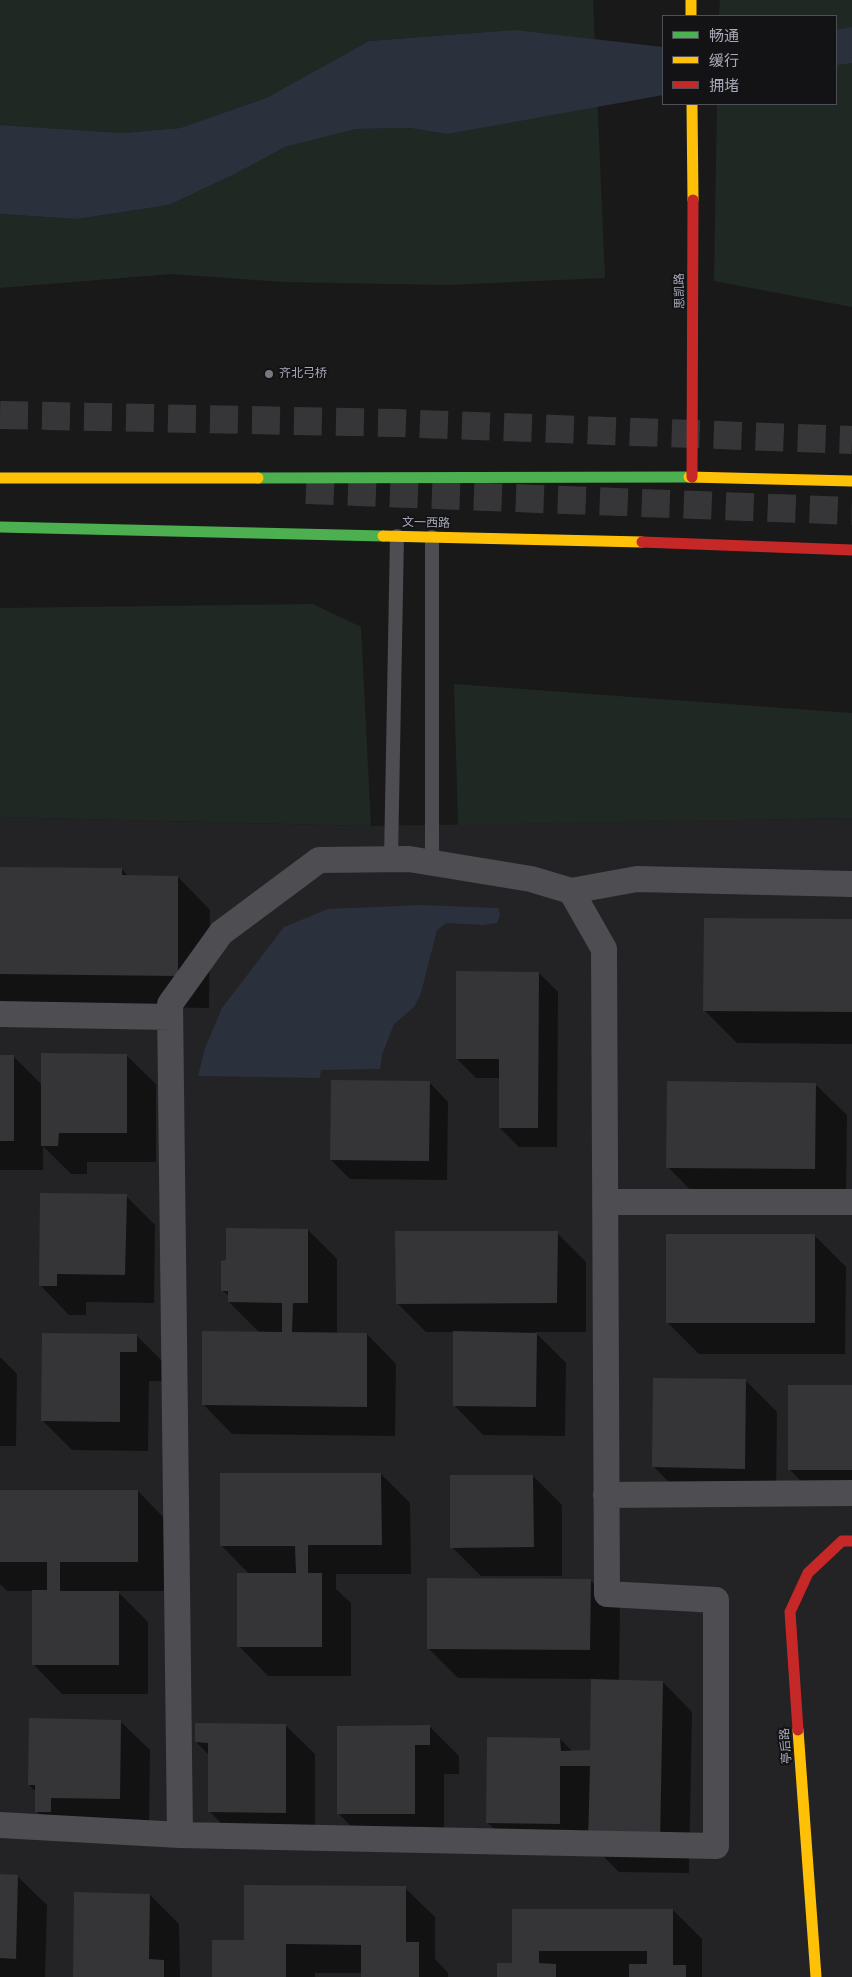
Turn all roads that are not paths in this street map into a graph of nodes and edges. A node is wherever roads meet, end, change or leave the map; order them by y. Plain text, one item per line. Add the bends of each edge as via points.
1 (691, 0) edge
2 (691, 15) edge
3 (692, 105) edge
4 (692, 477) junction
5 (0, 478) edge
6 (852, 481) edge
7 (0, 527) edge
8 (397, 536) junction
9 (432, 537) junction
10 (852, 550) edge
11 (391, 859) junction
12 (432, 863) junction
13 (852, 884) edge
14 (571, 891) junction
15 (0, 1014) edge
16 (170, 1017) junction
17 (605, 1202) junction
18 (852, 1202) edge
19 (852, 1493) edge
20 (606, 1495) junction
21 (852, 1541) edge
22 (0, 1825) edge
23 (180, 1835) junction
24 (816, 1977) edge

1 - 2 main road
3 - 4 main road, 思凯路
4 - 5 main road
4 - 6 main road
7 - 8 main road, 文一西路
8 - 9 main road, 文一西路
8 - 11 lane
9 - 10 main road, 文一西路
9 - 12 lane
11 - 12 street
11 - 16 street via 319,860 221,933 170,1004
12 - 14 street via 531,879
13 - 14 street via 637,879
14 - 17 street via 604,949
15 - 16 street
16 - 23 street
17 - 18 street
17 - 20 street
19 - 20 street
20 - 23 street via 607,1594 716,1600 716,1846
21 - 24 main road, 亭后路 via 842,1541 808,1573 790,1612
22 - 23 street

